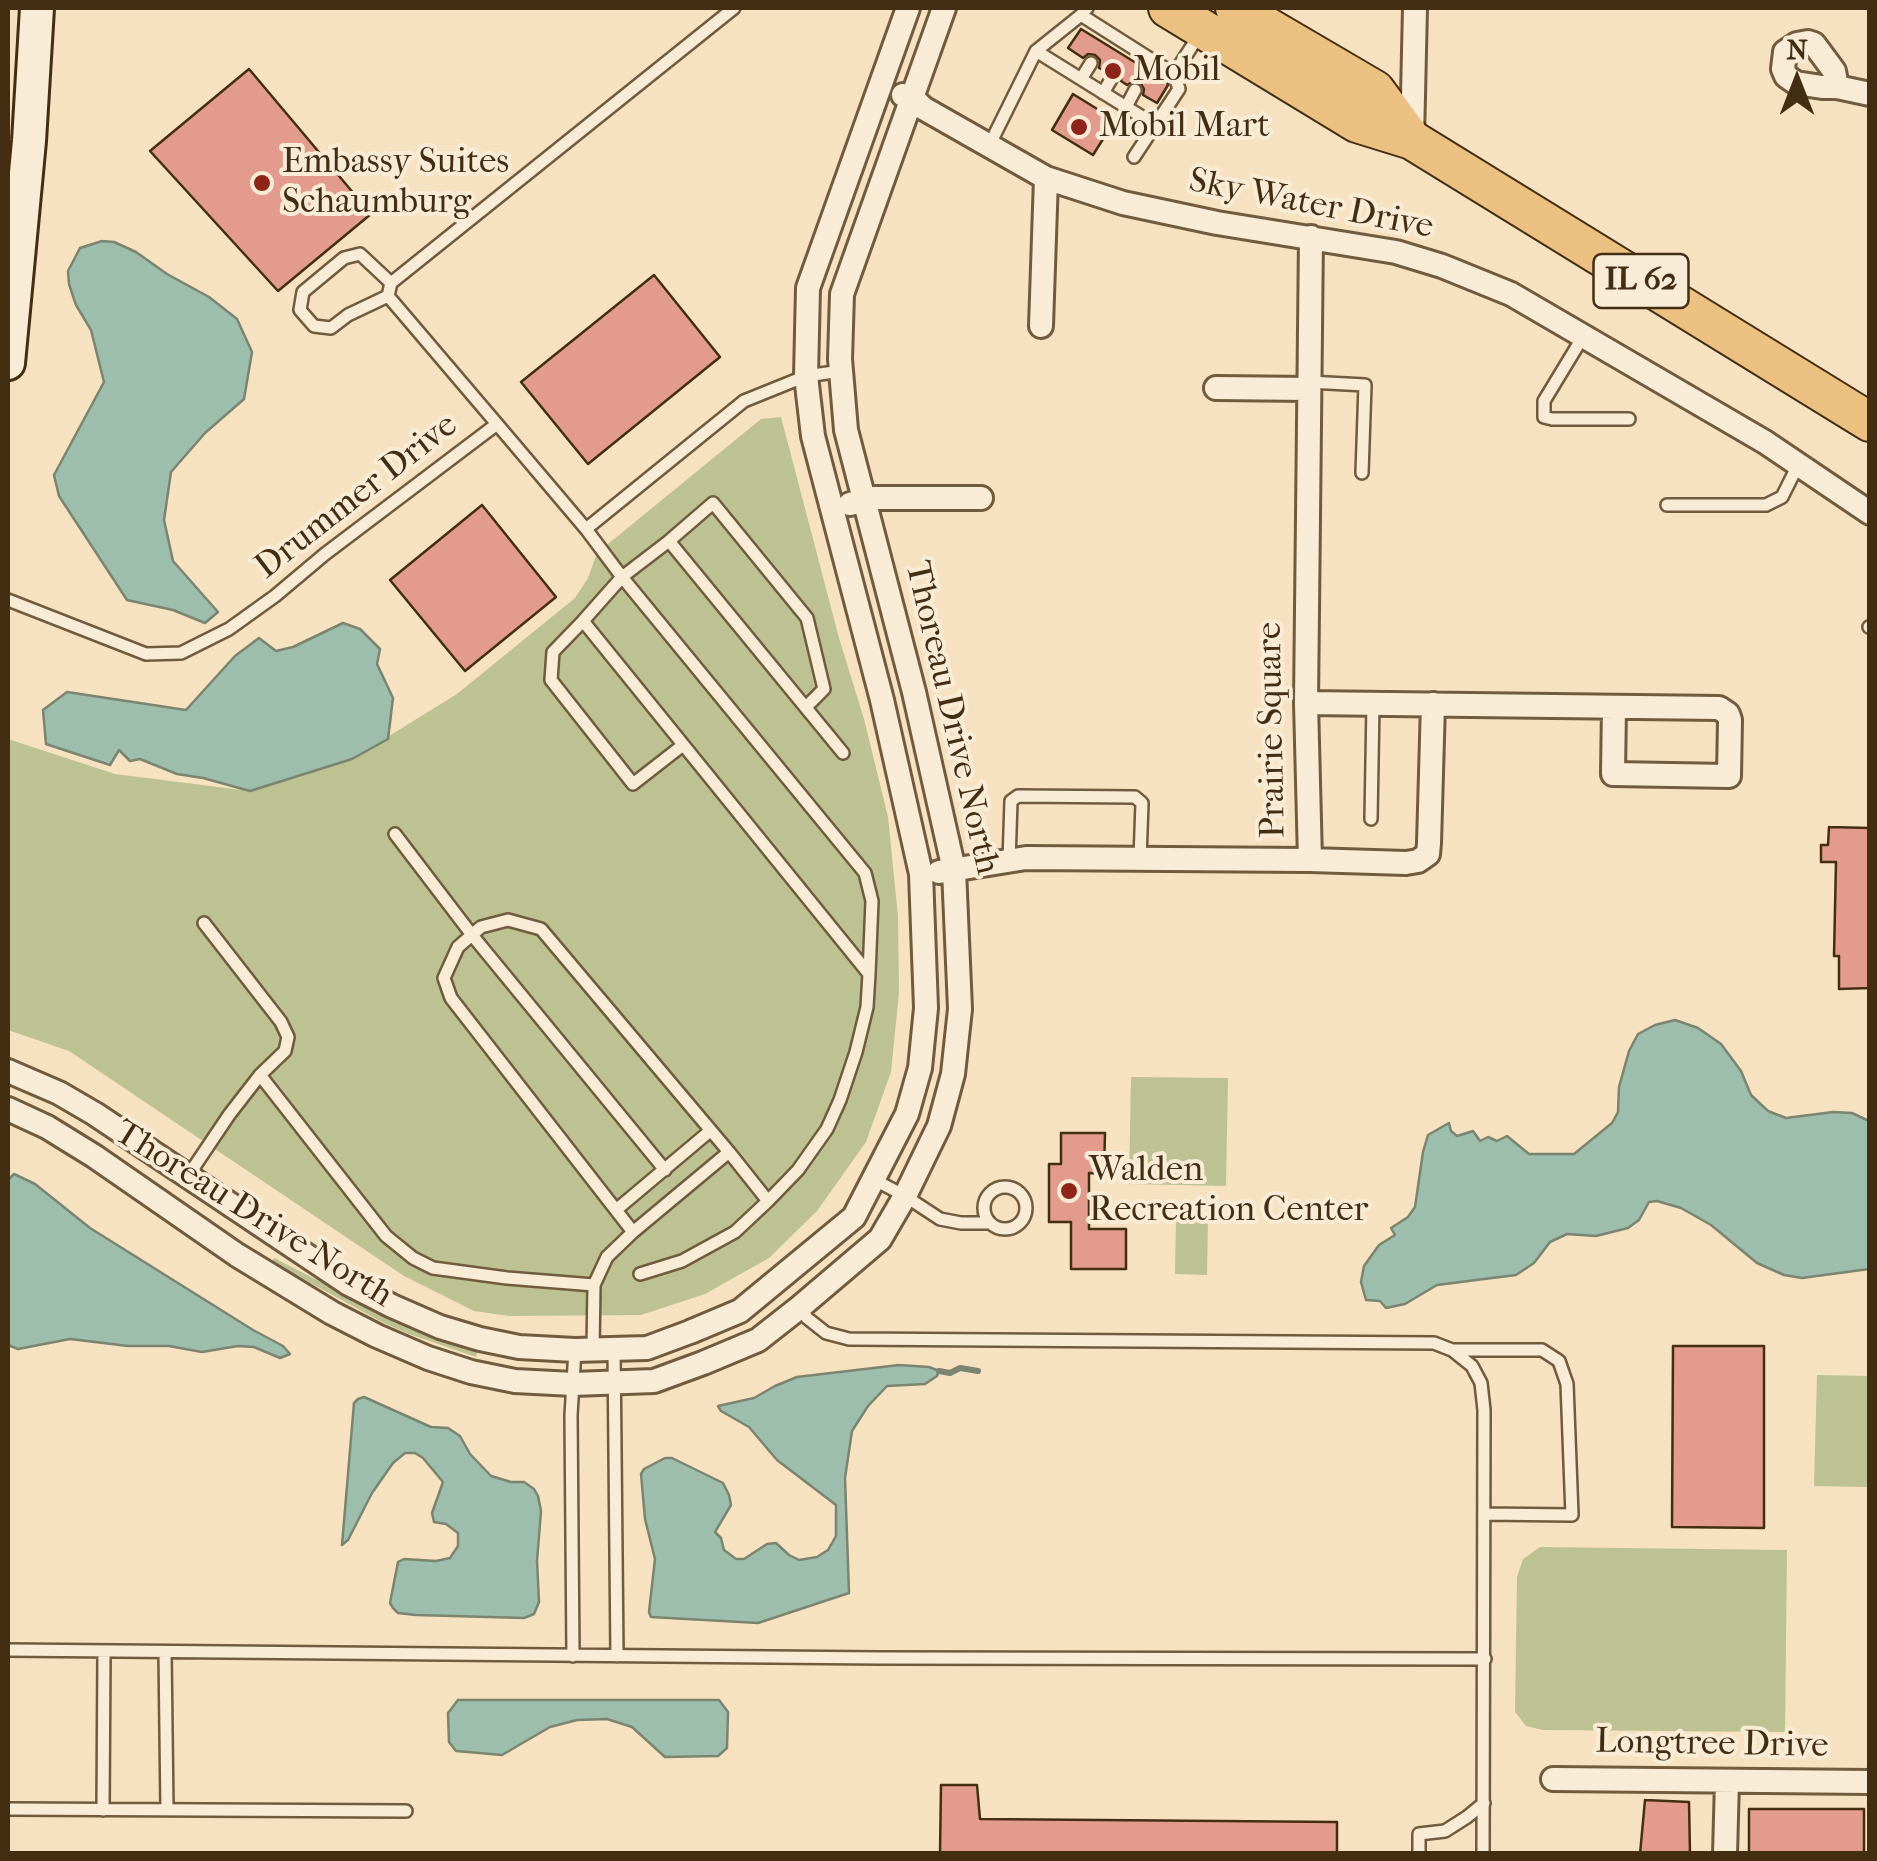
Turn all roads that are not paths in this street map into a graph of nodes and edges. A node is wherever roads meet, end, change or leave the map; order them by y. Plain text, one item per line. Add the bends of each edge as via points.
1 (37, 8) edge
2 (734, 8) edge
3 (908, 8) edge
4 (944, 8) edge
5 (1168, 8) edge
6 (1234, 8) edge
7 (1415, 8) edge
8 (1084, 12) edge
9 (1203, 29) junction
10 (1036, 51) junction
11 (1091, 63) dead end
12 (1174, 74) junction
13 (1114, 76) dead end
14 (1081, 79) junction
15 (881, 87) junction
16 (1837, 87) dead end
17 (1135, 90) dead end
18 (1103, 92) junction
19 (1870, 94) edge
20 (913, 98) junction
21 (1126, 106) junction
22 (1155, 125) junction
23 (1412, 140) junction
24 (989, 146) junction
25 (1134, 157) dead end
26 (1046, 178) junction
27 (1311, 236) junction
28 (390, 290) junction
29 (1041, 326) dead end
30 (1584, 335) junction
31 (8, 363) edge
32 (841, 371) junction
33 (806, 376) junction
34 (1308, 386) junction
35 (1216, 388) dead end
36 (1629, 419) dead end
37 (1870, 422) edge
38 (496, 424) junction
39 (1798, 464) junction
40 (1362, 473) dead end
41 (981, 498) dead end
42 (865, 500) junction
43 (1667, 505) dead end
44 (832, 509) junction
45 (1870, 514) edge
46 (586, 530) junction
47 (669, 541) junction
48 (622, 577) junction
49 (8, 600) edge
50 (583, 621) junction
51 (1306, 703) junction
52 (1373, 704) junction
53 (1434, 704) junction
54 (806, 707) junction
55 (1614, 707) junction
56 (683, 745) junction
57 (843, 753) dead end
58 (1371, 819) dead end
59 (394, 834) dead end
60 (1140, 859) junction
61 (1310, 860) junction
62 (1009, 861) junction
63 (954, 870) junction
64 (921, 874) junction
65 (204, 923) dead end
66 (472, 935) junction
67 (869, 974) junction
68 (8, 1071) edge
69 (260, 1075) junction
70 (8, 1109) edge
71 (710, 1132) junction
72 (729, 1152) junction
73 (665, 1170) junction
74 (188, 1176) junction
75 (875, 1180) junction
76 (905, 1196) junction
77 (768, 1201) junction
78 (616, 1210) junction
79 (990, 1224) dead end
80 (633, 1232) junction
81 (640, 1274) dead end
82 (594, 1285) junction
83 (800, 1307) junction
84 (594, 1350) junction
85 (1452, 1350) junction
86 (614, 1382) junction
87 (573, 1384) junction
88 (1484, 1514) junction
89 (8, 1650) edge
90 (104, 1652) junction
91 (165, 1652) junction
92 (573, 1656) junction
93 (616, 1656) junction
94 (1484, 1659) junction
95 (1554, 1778) dead end
96 (1727, 1781) junction
97 (1870, 1782) edge
98 (1484, 1803) junction
99 (8, 1809) edge
100 (103, 1810) junction
101 (167, 1810) junction
102 (406, 1812) dead end
103 (1419, 1854) edge
104 (1483, 1854) edge
105 (1726, 1854) edge

1 - 31 main road
2 - 28 lane
3 - 15 street, Thoreau Drive North
4 - 20 street, Thoreau Drive North
5 - 9 main road, IL 62
6 - 23 main road, IL 62 via 1375,90
7 - 23 street
8 - 10 lane
8 - 12 lane via 1106,38
9 - 12 lane
9 - 23 main road, IL 62 via 1358,123
10 - 14 lane
10 - 24 lane
11 - 14 lane
12 - 22 lane via 1179,89
13 - 18 lane
14 - 18 lane
15 - 20 street, Sky Water Drive
15 - 33 street, Thoreau Drive North via 808,288
16 - 19 street
17 - 21 lane
18 - 21 lane
20 - 24 street, Sky Water Drive
20 - 32 street, Thoreau Drive North via 842,294
21 - 22 lane
22 - 25 lane
23 - 37 main road, IL 62
24 - 26 street, Sky Water Drive
26 - 27 street, Sky Water Drive via 1123,203
26 - 29 street
27 - 30 street, Sky Water Drive via 1442,266
27 - 34 street, Prairie Square
28 - 28 lane via 360,254 344,258 303,292 300,310 314,326 331,328
28 - 38 lane
30 - 36 lane via 1544,401 1544,417
30 - 39 street, Sky Water Drive
32 - 33 lane
32 - 42 street, Thoreau Drive North via 846,430
33 - 44 street, Thoreau Drive North
33 - 46 lane via 744,401
34 - 35 street
34 - 40 lane via 1365,385
34 - 51 street, Prairie Square
38 - 46 lane, Drummer Drive
38 - 49 lane, Drummer Drive via 275,596 181,654 146,654
39 - 43 lane via 1782,497 1766,505
39 - 45 street, Sky Water Drive
41 - 42 street
42 - 44 street
42 - 63 street, Thoreau Drive North
44 - 64 street, Thoreau Drive North
46 - 48 lane, Drummer Drive
47 - 48 lane
47 - 54 lane
47 - 54 lane via 713,503 808,618 824,689
48 - 50 lane
48 - 67 lane, Drummer Drive via 866,873 872,902
50 - 56 lane
50 - 56 lane via 553,652 551,680 632,784
51 - 52 street
51 - 61 street, Prairie Square
52 - 53 street
52 - 58 lane
53 - 55 street
53 - 61 street, Prairie Square via 1428,854 1406,863
54 - 57 lane
55 - 55 street via 1613,774 1728,776 1730,720 1724,710
56 - 67 lane
59 - 66 lane
60 - 61 street
60 - 62 street
60 - 62 lane via 1142,803 1135,797 1018,796 1011,800
62 - 63 street
63 - 64 street
63 - 76 street, Thoreau Drive North via 960,1009 953,1074 939,1126
64 - 75 street, Thoreau Drive North via 926,1008 920,1068 908,1114
65 - 69 lane via 288,1036 285,1050
66 - 71 lane via 508,920 541,929
66 - 73 lane
66 - 78 lane via 458,947 444,978 451,998
67 - 77 lane, Drummer Drive via 868,1007 840,1100 798,1170
68 - 74 street, Thoreau Drive North via 59,1093
69 - 74 lane
69 - 82 lane via 386,1236 413,1258 433,1268
70 - 87 street, Thoreau Drive North via 47,1127 237,1255 377,1336 471,1372
71 - 72 lane
71 - 73 lane
72 - 77 lane
72 - 80 lane
73 - 78 lane
74 - 84 street, Thoreau Drive North via 349,1284 440,1327 519,1348
75 - 76 lane
75 - 84 street, Thoreau Drive North via 854,1217 740,1311 647,1348
76 - 79 lane via 940,1219
76 - 83 street, Thoreau Drive North via 880,1240
77 - 81 lane, Drummer Drive via 735,1232 682,1261
78 - 80 lane
80 - 82 lane via 607,1258
82 - 84 lane
83 - 85 lane via 826,1333 849,1338 1434,1343
83 - 86 street, Thoreau Drive North via 758,1340 703,1363 654,1381
84 - 86 lane
84 - 87 lane
85 - 88 lane via 1481,1383
85 - 88 lane via 1542,1350 1559,1361 1567,1384 1572,1514
86 - 87 street, Thoreau Drive North
86 - 93 lane
87 - 92 lane
88 - 94 lane
89 - 90 lane
90 - 91 lane
90 - 100 lane
91 - 92 lane
91 - 101 lane
92 - 93 lane
93 - 94 lane
94 - 98 lane
95 - 96 street, Longtree Drive
96 - 97 street, Longtree Drive
96 - 105 street
98 - 103 lane via 1445,1831 1419,1834
98 - 104 lane
99 - 100 lane
100 - 101 lane
101 - 102 lane

